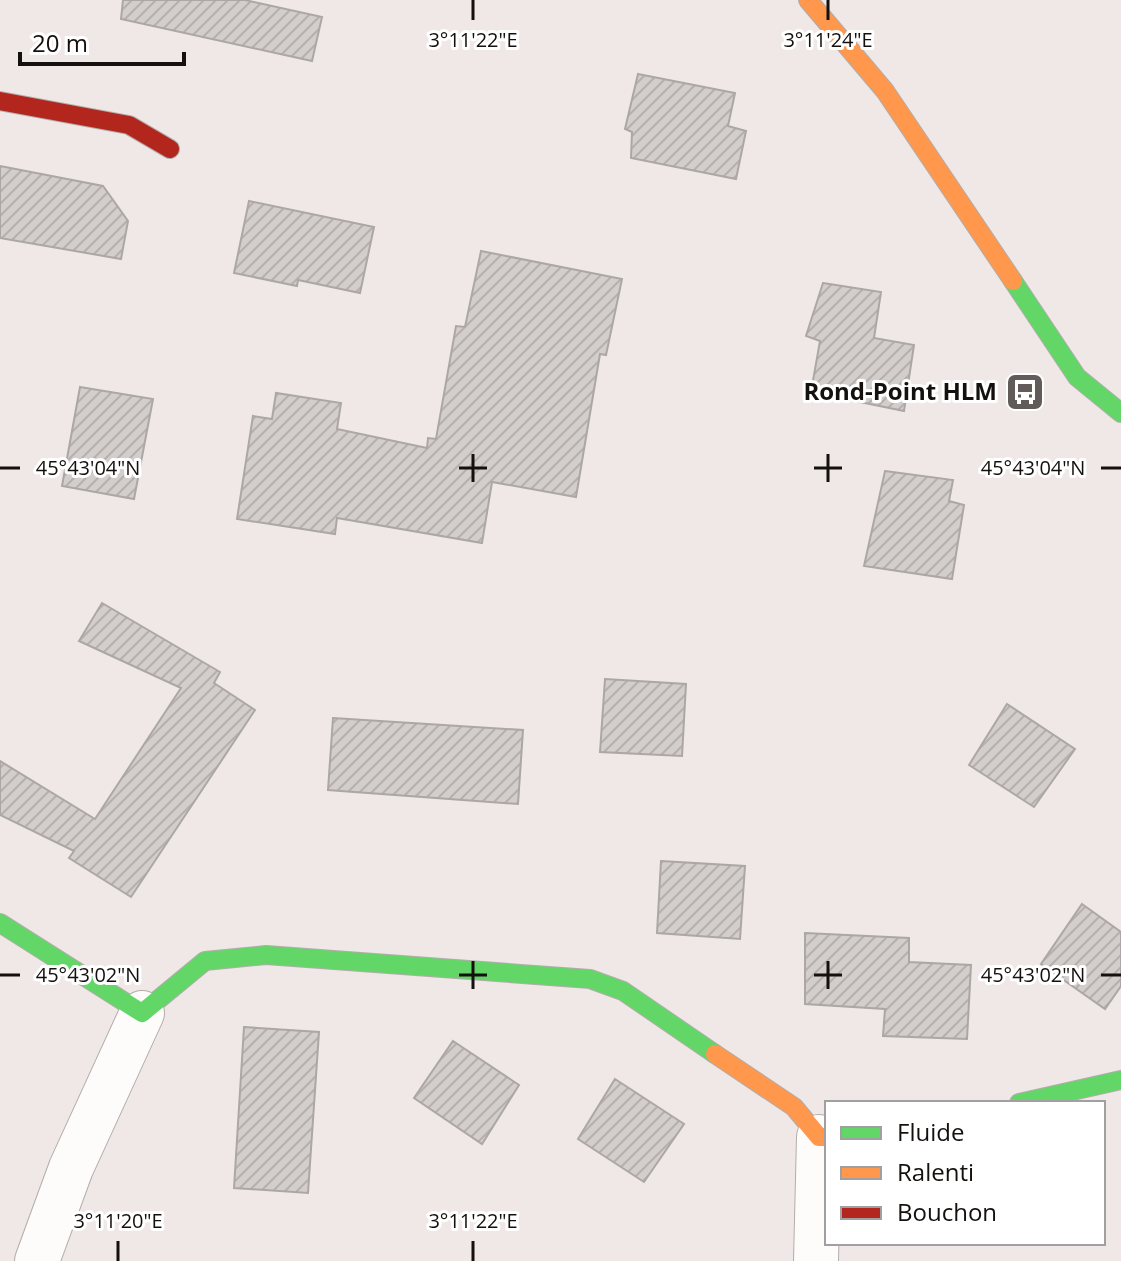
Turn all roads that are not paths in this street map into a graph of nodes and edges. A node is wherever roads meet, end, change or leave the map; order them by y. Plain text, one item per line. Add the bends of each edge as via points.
1 (808, 0) edge
2 (0, 101) edge
3 (170, 149) dead end
4 (1121, 413) edge
5 (0, 923) edge
6 (142, 1013) junction
7 (1121, 1080) edge
8 (1028, 1101) edge
9 (823, 1137) edge
10 (37, 1261) edge
11 (816, 1261) edge

1 - 4 street via 885,91 1077,377
2 - 3 street via 129,125
5 - 6 street
6 - 9 street via 205,961 266,955 590,979 623,991 794,1107
6 - 10 street via 71,1168
7 - 8 street
9 - 11 street

